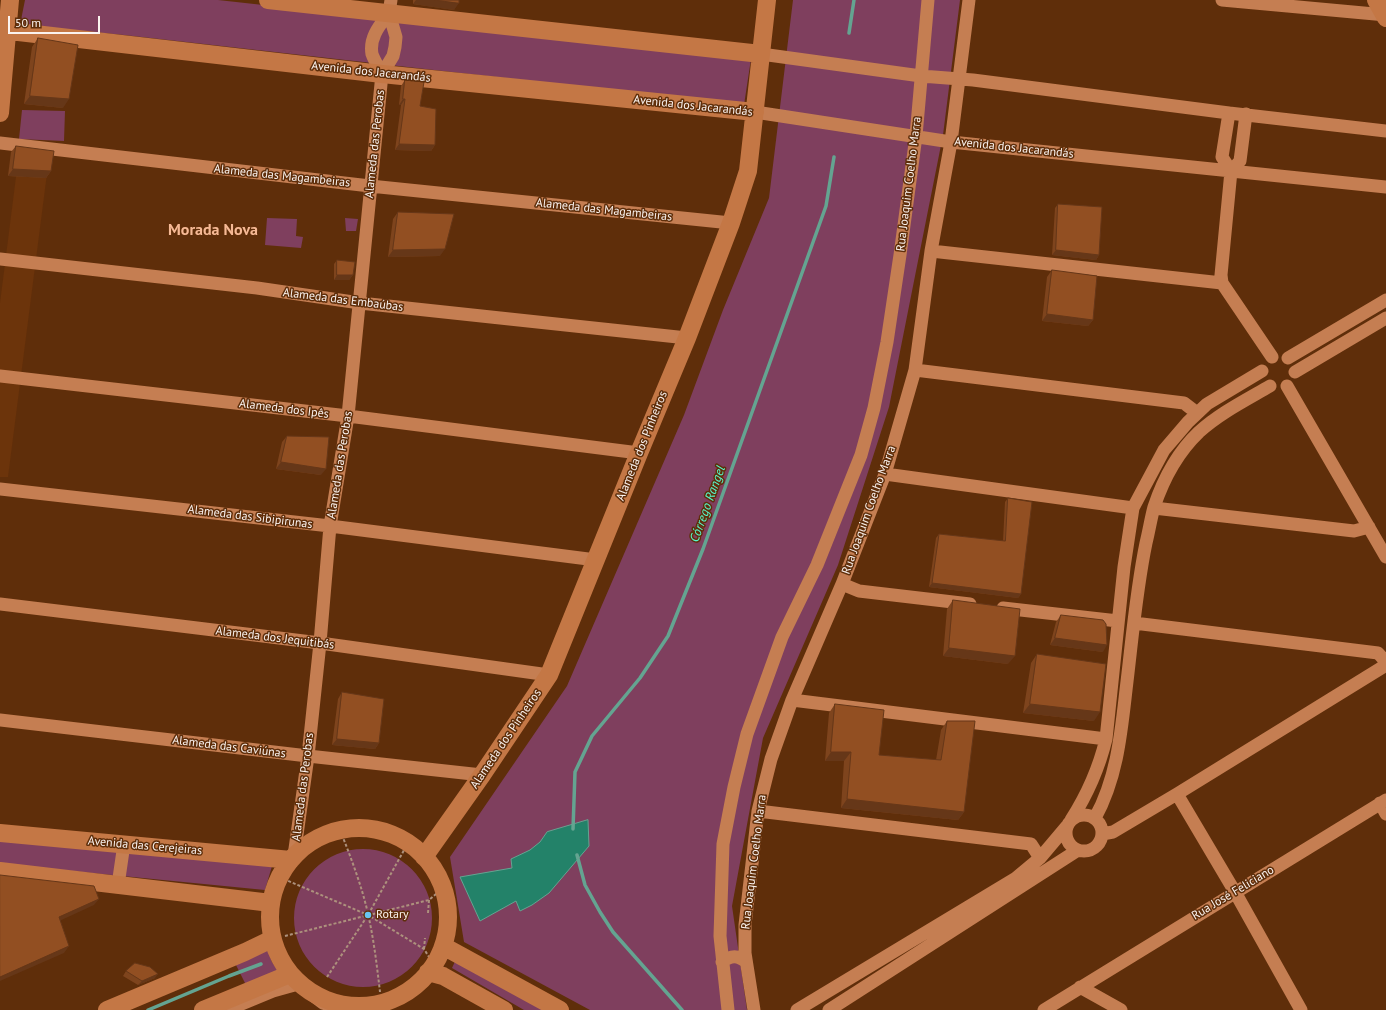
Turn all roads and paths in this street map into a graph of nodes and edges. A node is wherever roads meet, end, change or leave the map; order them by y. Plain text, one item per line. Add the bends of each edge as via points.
1 (10, 0) edge
2 (268, 0) edge
3 (767, 0) edge
4 (928, 0) edge
5 (969, 0) edge
6 (1222, 0) edge
7 (1239, 1) edge
8 (390, 7) edge
9 (1383, 12) edge
10 (4, 31) edge
11 (761, 54) junction
12 (382, 74) junction
13 (921, 76) junction
14 (959, 80) junction
15 (754, 112) junction
16 (0, 113) edge
17 (1229, 113) junction
18 (1246, 114) junction
19 (1386, 131) edge
20 (916, 136) junction
21 (952, 142) junction
22 (0, 143) edge
23 (1231, 170) junction
24 (370, 186) junction
25 (1386, 187) edge
26 (732, 223) junction
27 (932, 251) junction
28 (0, 259) edge
29 (1222, 283) junction
30 (1386, 300) edge
31 (360, 303) junction
32 (1386, 318) edge
33 (687, 338) junction
34 (1272, 357) junction
35 (1288, 358) junction
36 (915, 370) junction
37 (1262, 371) junction
38 (1295, 372) junction
39 (0, 376) edge
40 (1270, 386) junction
41 (1287, 386) junction
42 (1197, 413) junction
43 (348, 416) junction
44 (639, 453) junction
45 (885, 474) junction
46 (0, 488) edge
47 (1133, 508) junction
48 (1154, 508) junction
49 (330, 526) junction
50 (1369, 527) junction
51 (1386, 557) edge
52 (596, 560) junction
53 (842, 584) junction
54 (0, 604) edge
55 (1118, 621) junction
56 (1134, 624) junction
57 (320, 643) junction
58 (1386, 664) edge
59 (549, 675) junction
60 (792, 700) junction
61 (0, 720) edge
62 (1106, 739) junction
63 (308, 756) junction
64 (482, 775) junction
65 (1177, 794) junction
66 (1384, 805) edge
67 (758, 811) junction
68 (1095, 818) junction
69 (1069, 823) junction
70 (340, 830) junction
71 (0, 833) edge
72 (1102, 834) junction
73 (408, 843) junction
74 (124, 844) junction
75 (1078, 850) junction
76 (424, 857) junction
77 (292, 858) junction
78 (1040, 858) junction
79 (0, 871) edge
80 (279, 877) junction
81 (118, 885) junction
82 (443, 888) junction
83 (1235, 892) junction
84 (429, 900) junction
85 (271, 903) junction
86 (428, 913) dead end
87 (368, 915) junction
88 (425, 938) dead end
89 (272, 939) junction
90 (443, 946) junction
91 (424, 950) junction
92 (722, 962) junction
93 (746, 962) junction
94 (431, 969) junction
95 (290, 974) junction
96 (327, 977) dead end
97 (1080, 987) junction
98 (387, 1006) edge
99 (349, 1008) edge
100 (108, 1010) edge
101 (203, 1010) edge
102 (227, 1010) edge
103 (504, 1010) edge
104 (560, 1010) edge
105 (728, 1010) edge
106 (754, 1010) edge
107 (797, 1010) edge
108 (828, 1010) edge
109 (1044, 1010) edge
110 (1121, 1010) edge
111 (1301, 1010) edge

1 - 10 street
2 - 8 street
3 - 11 street, Alameda dos Pinheiros
4 - 13 street, Rua Joaquim Coelho Marra
5 - 14 street, Rua Joaquim Coelho Marra
6 - 7 street
7 - 9 street
8 - 11 street
8 - 12 street, Alameda das Perobas via 396,37 394,56
8 - 12 street, Alameda das Perobas via 374,33 372,44 372,54
10 - 12 street, Avenida dos Jacarandás
10 - 16 street
11 - 13 street
11 - 15 street, Alameda dos Pinheiros
12 - 15 street, Avenida dos Jacarandás
12 - 24 street, Alameda das Perobas
13 - 14 street
13 - 20 street, Rua Joaquim Coelho Marra
14 - 17 street
14 - 21 street, Rua Joaquim Coelho Marra
15 - 20 street, Avenida dos Jacarandás
15 - 26 street, Alameda dos Pinheiros via 748,171
17 - 18 street
17 - 23 street via 1222,157
18 - 19 street
18 - 23 street via 1240,161
20 - 21 street, Avenida dos Jacarandás
20 - 92 street, Rua Joaquim Coelho Marra via 887,342 874,408 861,455 817,565 782,637 747,734 734,787 723,844 720,936
21 - 23 street, Avenida dos Jacarandás
21 - 27 street, Rua Joaquim Coelho Marra
22 - 24 street, Alameda das Magambeiras
23 - 25 street, Avenida dos Jacarandás
23 - 29 street
24 - 26 street, Alameda das Magambeiras
24 - 31 street, Alameda das Perobas
26 - 33 street, Alameda dos Pinheiros
27 - 29 street
27 - 36 street, Rua Joaquim Coelho Marra
28 - 31 street, Alameda das Embaúbas via 257,288
29 - 34 street
30 - 35 street
31 - 33 street, Alameda das Embaúbas
31 - 43 street, Alameda das Perobas
32 - 38 street
33 - 44 street, Alameda dos Pinheiros
34 - 35 street via 1277,355
34 - 37 street via 1263,365
35 - 38 street
36 - 42 street via 1184,403
36 - 45 street, Rua Joaquim Coelho Marra
37 - 40 street
37 - 42 street via 1207,404
38 - 41 street via 1294,378
39 - 43 street, Alameda dos Ipês
40 - 41 street
40 - 48 street via 1216,418 1198,433 1176,460
41 - 50 street
42 - 47 street via 1164,450
43 - 44 street, Alameda dos Ipês
43 - 49 street, Alameda das Perobas
44 - 52 street, Alameda dos Pinheiros
45 - 47 street
45 - 53 street, Rua Joaquim Coelho Marra
46 - 49 street, Alameda das Sibipirunas
47 - 55 street
48 - 50 street via 1354,531
48 - 56 street via 1141,568
49 - 52 street, Alameda das Sibipirunas
49 - 57 street, Alameda das Perobas
50 - 51 street
52 - 59 street, Alameda dos Pinheiros
53 - 55 street via 859,591
53 - 60 street, Rua Joaquim Coelho Marra
54 - 57 street, Alameda dos Jequitibás
55 - 62 street
56 - 58 street via 1378,653
56 - 68 street via 1114,770
57 - 59 street, Alameda dos Jequitibás
57 - 63 street, Alameda das Perobas
58 - 65 street
59 - 64 street, Alameda dos Pinheiros
60 - 62 street
60 - 67 street, Rua Joaquim Coelho Marra via 771,759
61 - 63 street, Alameda das Caviúnas
62 - 69 street via 1100,762 1083,802
63 - 64 street, Alameda das Caviúnas
63 - 77 street, Alameda das Perobas
64 - 76 street, Alameda dos Pinheiros
65 - 72 street via 1113,832
65 - 83 street
66 - 83 street, Rua José Feliciano
67 - 78 street via 1031,844
67 - 93 street, Rua Joaquim Coelho Marra via 745,925
68 - 69 street via 1083,815
68 - 72 street via 1102,828
69 - 75 street via 1066,839
69 - 78 street
70 - 73 street via 364,829 387,833
70 - 77 street via 320,837
70 - 87 path via 362,890
71 - 74 street, Avenida das Cerejeiras
72 - 75 street via 1098,845 1093,849
73 - 76 street
73 - 87 path
74 - 77 street, Avenida das Cerejeiras
74 - 81 street
75 - 108 street
76 - 82 street via 436,872
77 - 80 street
78 - 107 street via 1016,878
79 - 81 street
80 - 85 street
80 - 87 path
81 - 85 street
82 - 84 path
82 - 90 street via 448,917
83 - 97 street, Rua José Feliciano
83 - 111 street
84 - 86 path
84 - 87 path
85 - 89 street
87 - 89 path
87 - 91 path
87 - 96 path
87 - 98 path
88 - 91 path
89 - 95 street via 279,958
89 - 100 street
90 - 94 street
90 - 104 street
91 - 94 path
92 - 93 street via 729,957 738,956
92 - 105 street, Rua Joaquim Coelho Marra
93 - 106 street, Rua Joaquim Coelho Marra
94 - 98 street via 415,986
94 - 103 street
95 - 99 street via 313,993
95 - 101 street
97 - 109 street, Rua José Feliciano
97 - 110 street
98 - 99 street
99 - 102 street via 323,1004 298,984 273,991

